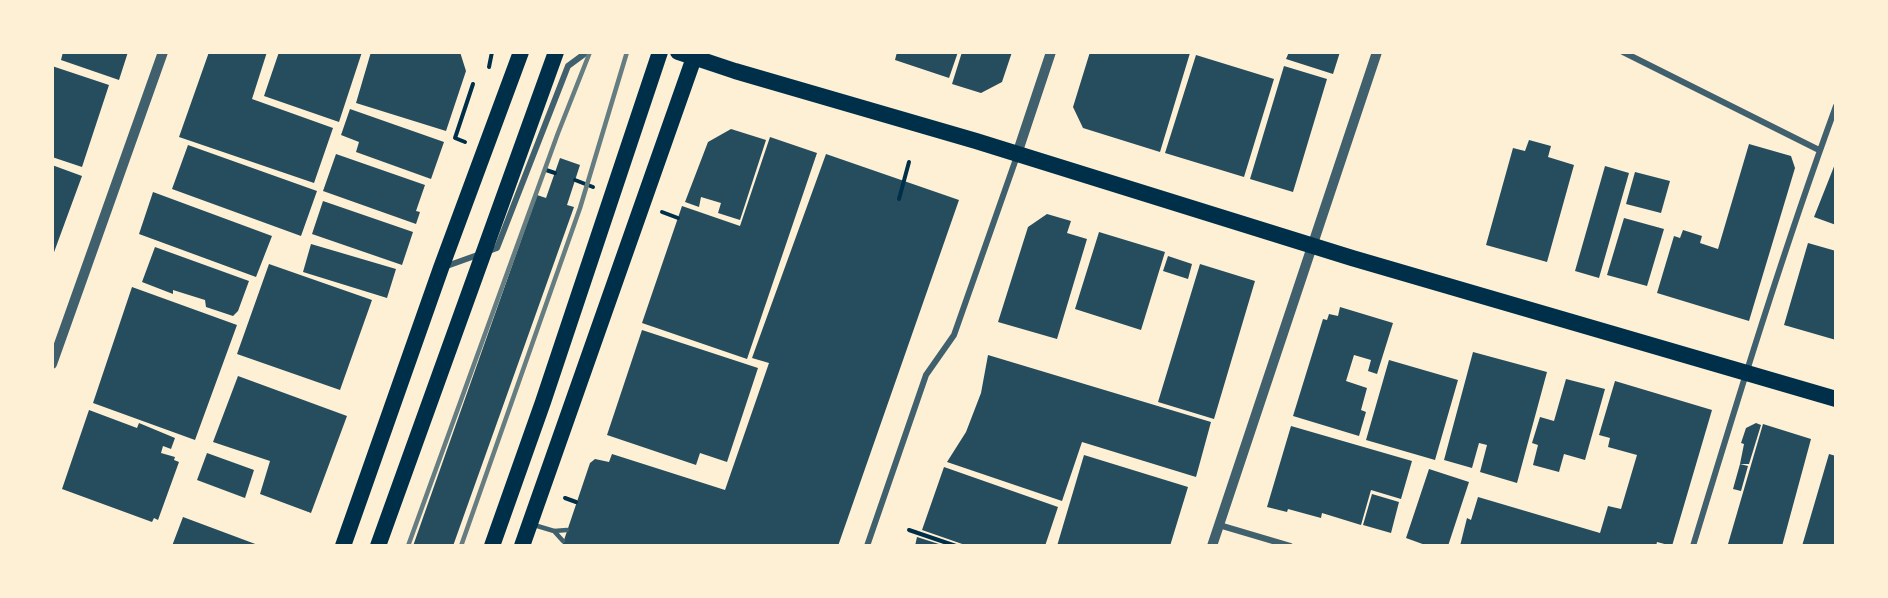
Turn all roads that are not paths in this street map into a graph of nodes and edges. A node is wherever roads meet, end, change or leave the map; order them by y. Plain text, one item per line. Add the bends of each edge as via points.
1 (163, 52) edge
2 (521, 52) edge
3 (556, 52) edge
4 (587, 52) edge
5 (660, 52) edge
6 (1051, 52) edge
7 (1377, 52) edge
8 (1623, 52) edge
9 (689, 54) edge
10 (1836, 106) edge
11 (1833, 123) edge
12 (1819, 150) junction
13 (1017, 154) junction
14 (1312, 246) junction
15 (441, 268) junction
16 (52, 364) edge
17 (1746, 373) junction
18 (1836, 399) edge
19 (530, 524) junction
20 (1219, 525) junction
21 (567, 530) dead end
22 (554, 531) junction
23 (563, 541) dead end
24 (343, 546) edge
25 (378, 546) edge
26 (492, 546) edge
27 (522, 546) edge
28 (867, 546) edge
29 (1212, 546) edge
30 (1290, 546) edge
31 (1693, 546) edge

1 - 16 street
2 - 15 highway
3 - 25 highway
4 - 15 street via 568,66 497,248
5 - 26 highway
6 - 13 street
7 - 14 street
8 - 12 street
9 - 13 highway
9 - 19 highway
10 - 11 street
11 - 12 street
12 - 17 street
13 - 14 highway
13 - 28 street via 954,335 926,375
14 - 17 highway
14 - 20 street
15 - 24 highway
17 - 18 highway
17 - 31 street
19 - 22 lane
19 - 27 highway
20 - 29 street
20 - 30 street
21 - 22 lane
22 - 23 lane

